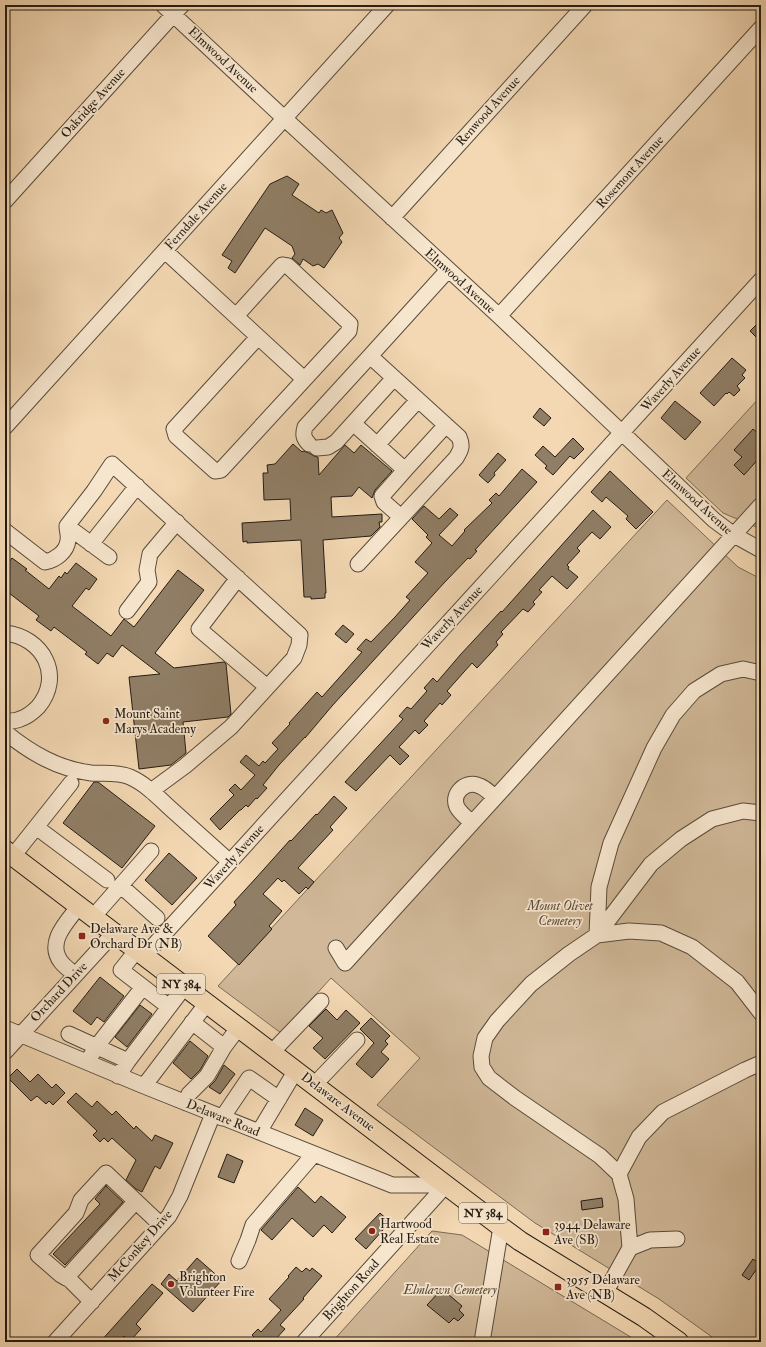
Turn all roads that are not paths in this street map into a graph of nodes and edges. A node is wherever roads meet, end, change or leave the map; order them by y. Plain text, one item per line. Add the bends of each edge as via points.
1 (387, 5) edge
2 (585, 5) edge
3 (173, 8) edge
4 (761, 28) edge
5 (284, 118) junction
6 (5, 201) edge
7 (392, 218) junction
8 (165, 250) junction
9 (448, 270) junction
10 (761, 280) edge
11 (236, 316) junction
12 (499, 316) junction
13 (258, 337) junction
14 (370, 356) junction
15 (394, 378) junction
16 (304, 380) junction
17 (418, 400) junction
18 (353, 423) junction
19 (446, 425) junction
20 (5, 427) edge
21 (622, 432) junction
22 (377, 445) junction
23 (405, 470) junction
24 (137, 486) junction
25 (761, 505) edge
26 (401, 517) junction
27 (177, 522) junction
28 (67, 526) junction
29 (6, 534) edge
30 (734, 535) junction
31 (91, 544) junction
32 (761, 550) edge
33 (109, 557) dead end
34 (358, 564) dead end
35 (238, 578) junction
36 (127, 611) dead end
37 (5, 633) edge
38 (761, 674) edge
39 (266, 687) junction
40 (5, 722) edge
41 (5, 732) edge
42 (71, 783) dead end
43 (151, 791) junction
44 (495, 798) junction
45 (761, 813) edge
46 (472, 823) junction
47 (36, 827) junction
48 (151, 851) dead end
49 (9, 853) edge
50 (230, 862) junction
51 (114, 883) junction
52 (78, 906) junction
53 (94, 917) junction
54 (157, 918) dead end
55 (114, 933) junction
56 (597, 935) junction
57 (336, 948) dead end
58 (140, 953) junction
59 (75, 975) junction
60 (185, 986) junction
61 (143, 987) junction
62 (320, 1001) dead end
63 (207, 1003) junction
64 (169, 1007) junction
65 (761, 1013) edge
66 (192, 1022) junction
67 (239, 1027) junction
68 (5, 1028) edge
69 (70, 1034) dead end
70 (20, 1035) junction
71 (356, 1040) dead end
72 (97, 1046) junction
73 (224, 1047) junction
74 (5, 1052) edge
75 (272, 1052) junction
76 (128, 1061) junction
77 (87, 1062) junction
78 (761, 1063) edge
79 (296, 1070) junction
80 (118, 1076) junction
81 (315, 1084) junction
82 (144, 1086) junction
83 (279, 1098) junction
84 (186, 1103) junction
85 (218, 1116) junction
86 (259, 1132) junction
87 (314, 1154) junction
88 (619, 1174) junction
89 (446, 1185) junction
90 (136, 1201) junction
91 (161, 1226) junction
92 (501, 1227) junction
93 (677, 1239) dead end
94 (630, 1248) junction
95 (239, 1261) dead end
96 (66, 1278) junction
97 (604, 1293) junction
98 (92, 1302) junction
99 (55, 1342) edge
100 (304, 1342) edge
101 (482, 1342) edge
102 (679, 1342) edge

1 - 5 street, Ferndale Avenue
2 - 7 street, Renwood Avenue
3 - 5 street, Elmwood Avenue
3 - 6 street, Oakridge Avenue
4 - 12 street, Rosemont Avenue
5 - 7 street, Elmwood Avenue
5 - 8 street, Ferndale Avenue
7 - 9 street, Elmwood Avenue
8 - 11 street
8 - 20 street, Ferndale Avenue
9 - 12 street, Elmwood Avenue
9 - 14 street
10 - 21 street, Waverly Avenue
11 - 13 street
11 - 16 street via 282,265 288,266 350,324 349,331
12 - 21 street, Elmwood Avenue
13 - 16 street
13 - 16 street via 174,429 176,436 215,471 221,470
14 - 15 street
14 - 18 street via 306,427 303,434 306,441 313,446 328,447
15 - 17 street
15 - 18 street
17 - 19 street
17 - 22 street
18 - 22 street
19 - 23 street
19 - 26 street via 459,437 461,450
21 - 30 street, Elmwood Avenue via 714,520
21 - 50 street, Waverly Avenue
22 - 23 street
23 - 26 street via 382,496 384,502
24 - 27 street
24 - 28 street via 112,464
24 - 31 street
25 - 30 street
26 - 34 street
27 - 35 street
27 - 36 street via 150,554 147,570 149,582
28 - 29 street via 68,541 64,550 53,560 45,562
28 - 31 street
30 - 32 street, Elmwood Avenue
30 - 44 street
31 - 33 street
35 - 39 street via 300,635 294,658
35 - 39 street via 199,629
37 - 40 street via 21,636 34,644 44,656 49,670 49,686 44,700 34,711 20,719
38 - 56 street via 743,669 721,674 694,691 673,715 654,748 611,843 599,887
39 - 43 street via 231,727
41 - 43 street via 50,762 67,768 128,776
42 - 47 street
43 - 50 street
44 - 46 street
44 - 46 street via 482,786 475,784 467,784 460,790 456,797 456,805
45 - 56 street via 743,810 712,819 680,839 651,864
46 - 57 street via 345,963
47 - 49 street
47 - 51 street
48 - 51 street
49 - 52 main road, Delaware Avenue / NY 384
50 - 58 street, Waverly Avenue
51 - 53 street
51 - 54 street
52 - 53 main road, Delaware Avenue / NY 384
52 - 59 street via 58,933 55,949 61,961
53 - 55 main road, Delaware Avenue / NY 384
55 - 58 main road, Delaware Avenue / NY 384
55 - 59 street, Orchard Drive
56 - 65 street via 629,931 661,934 692,946 736,982
56 - 88 street via 531,984 497,1021 485,1038 481,1056 482,1067 489,1078 600,1156
58 - 60 main road, Delaware Avenue / NY 384
58 - 61 street, Waverly Avenue via 121,970
59 - 70 street, Orchard Drive
60 - 63 main road, Delaware Avenue / NY 384
60 - 64 street
61 - 64 street
61 - 72 street
62 - 75 street
63 - 66 street
63 - 67 main road, Delaware Avenue / NY 384
64 - 76 street
66 - 73 street
66 - 82 street
67 - 73 street
67 - 75 main road, Delaware Avenue / NY 384
68 - 70 street, Delaware Road
69 - 72 street
70 - 74 street, Orchard Drive
70 - 77 street, Delaware Road
71 - 81 street
72 - 76 street
72 - 77 street
73 - 84 street via 206,1076 189,1094
75 - 79 main road, Delaware Avenue / NY 384
76 - 80 street
77 - 80 street, Delaware Road
78 - 88 street via 663,1112 639,1137
79 - 81 main road, Delaware Avenue / NY 384
79 - 83 street
80 - 82 street, Delaware Road
81 - 89 main road, Delaware Avenue / NY 384
82 - 84 street, Delaware Road
83 - 85 street, McConkey Drive via 249,1078
83 - 86 street
84 - 85 street, Delaware Road
85 - 86 street, Delaware Road
85 - 91 street, McConkey Drive via 180,1196
86 - 87 street, Delaware Road
87 - 89 street, Delaware Road via 392,1185
87 - 95 street via 253,1225
88 - 94 street via 626,1199
89 - 92 main road, Delaware Avenue / NY 384
89 - 100 street, Brighton Road
90 - 91 street
90 - 96 street
90 - 96 street via 106,1173 81,1200 76,1213 38,1255
91 - 98 street, McConkey Drive
92 - 97 main road, Delaware Avenue / NY 384
92 - 101 street
93 - 94 street via 650,1240
94 - 97 street
96 - 98 street
97 - 102 main road, Delaware Avenue / NY 384
98 - 99 street, McConkey Drive

